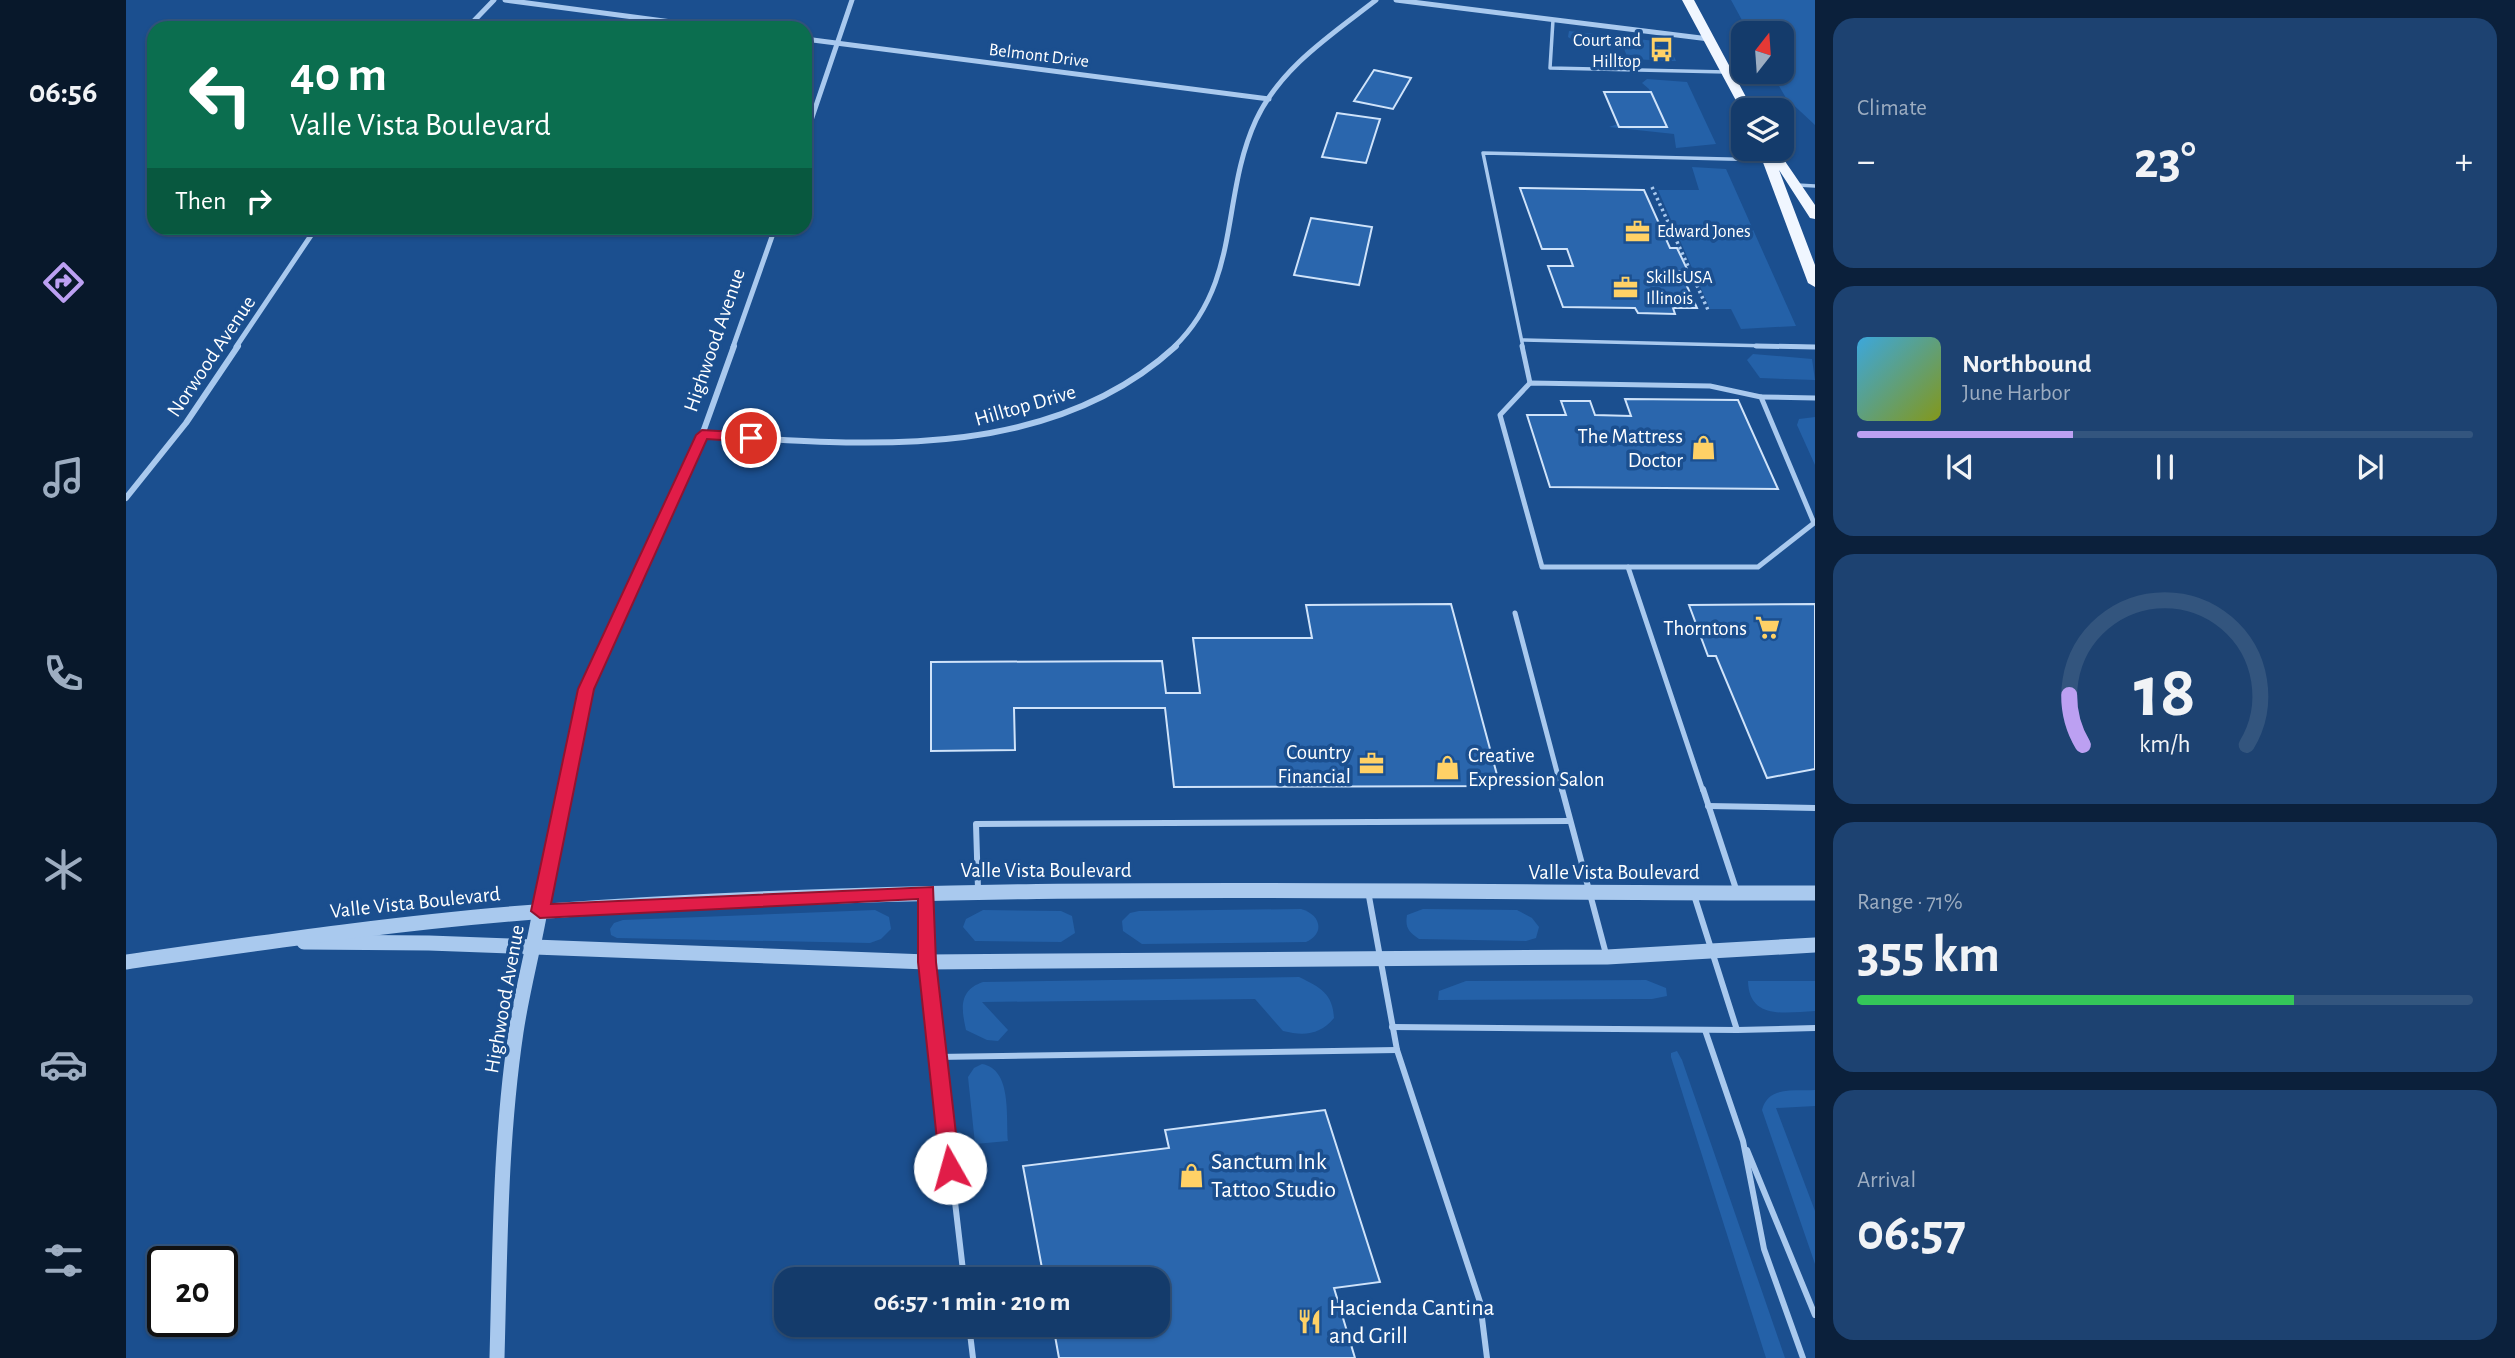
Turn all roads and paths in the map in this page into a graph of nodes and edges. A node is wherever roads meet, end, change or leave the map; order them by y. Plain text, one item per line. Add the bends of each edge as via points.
1 (495, 0) edge
2 (505, 0) edge
3 (852, 0) edge
4 (1376, 0) edge
5 (1396, 0) edge
6 (1688, 0) edge
7 (1553, 20) junction
8 (474, 21) edge
9 (665, 21) edge
10 (1709, 39) junction
11 (812, 40) edge
12 (837, 43) junction
13 (1726, 72) junction
14 (1740, 98) edge
15 (1269, 99) junction
16 (812, 117) edge
17 (1731, 154) edge
18 (1772, 161) edge
19 (1775, 161) edge
20 (1793, 184) junction
21 (1815, 186) edge
22 (1652, 187) dead end
23 (1815, 215) edge
24 (311, 235) edge
25 (773, 235) edge
26 (1815, 283) edge
27 (1709, 312) dead end
28 (1523, 340) junction
29 (1815, 347) edge
30 (1530, 383) junction
31 (1761, 397) junction
32 (1815, 398) edge
33 (702, 435) junction
34 (126, 498) edge
35 (1807, 504) junction
36 (1815, 504) edge
37 (1814, 523) edge
38 (1628, 567) junction
39 (1515, 613) dead end
40 (1708, 806) junction
41 (1815, 808) edge
42 (1569, 821) junction
43 (978, 891) junction
44 (1368, 891) junction
45 (927, 892) junction
46 (1815, 892) edge
47 (1588, 893) junction
48 (1738, 893) junction
49 (1693, 894) junction
50 (540, 911) junction
51 (238, 943) junction
52 (1815, 945) edge
53 (534, 948) junction
54 (1713, 951) junction
55 (1607, 957) junction
56 (1381, 958) junction
57 (126, 962) edge
58 (927, 962) junction
59 (1392, 1027) junction
60 (1815, 1028) edge
61 (1705, 1030) junction
62 (1737, 1030) junction
63 (1397, 1050) junction
64 (937, 1057) junction
65 (1743, 1141) junction
66 (963, 1267) edge
67 (1815, 1315) edge
68 (970, 1337) edge
69 (497, 1358) edge
70 (973, 1358) edge
71 (1487, 1358) edge
72 (1803, 1358) edge

1 - 8 street
2 - 9 street
3 - 12 street
4 - 15 street, Hilltop Drive via 1307,56
5 - 7 street
6 - 10 main road
7 - 10 street
7 - 13 lane via 1550,68
10 - 13 main road
11 - 12 street, Belmont Drive
12 - 15 street, Belmont Drive
12 - 16 street
13 - 14 main road
15 - 33 street, Hilltop Drive via 1249,142 1218,281 1206,308 1177,345 1132,381 1064,414 966,438 875,444
17 - 28 lane via 1483,153
18 - 26 main road
19 - 20 main road
20 - 21 lane
20 - 23 main road
22 - 27 path
24 - 34 street, Norwood Avenue via 186,423
25 - 33 street, Highwood Avenue
28 - 29 lane
28 - 30 lane
30 - 31 lane via 1710,386
30 - 38 lane via 1500,415 1542,567
31 - 32 lane
31 - 35 lane
33 - 50 street, Highwood Avenue via 586,689
35 - 36 lane
35 - 37 lane
37 - 38 lane via 1758,568
38 - 40 lane
39 - 42 lane
40 - 41 lane
40 - 48 lane
42 - 43 lane via 976,824
42 - 47 lane
43 - 44 street, Valle Vista Boulevard
43 - 45 street, Valle Vista Boulevard
44 - 47 street, Valle Vista Boulevard
44 - 56 lane
45 - 50 street, Valle Vista Boulevard
45 - 58 lane
46 - 48 street, Valle Vista Boulevard
47 - 49 street, Valle Vista Boulevard
47 - 55 lane
48 - 49 street, Valle Vista Boulevard
49 - 54 lane
50 - 51 street, Valle Vista Boulevard
50 - 53 street, Highwood Avenue
51 - 53 street, Valle Vista Boulevard
51 - 57 street, Valle Vista Boulevard
52 - 54 street, Valle Vista Boulevard
53 - 58 street, Valle Vista Boulevard
53 - 69 street, Highwood Avenue via 516,1030 508,1101
54 - 55 street, Valle Vista Boulevard
54 - 62 lane
55 - 56 street, Valle Vista Boulevard
56 - 58 street, Valle Vista Boulevard
56 - 59 lane
58 - 64 lane
59 - 61 lane
59 - 63 lane
60 - 62 lane
61 - 62 lane
61 - 65 lane
63 - 64 lane
63 - 71 lane via 1480,1302
64 - 66 lane
65 - 67 lane
65 - 72 lane via 1764,1249
68 - 70 lane

